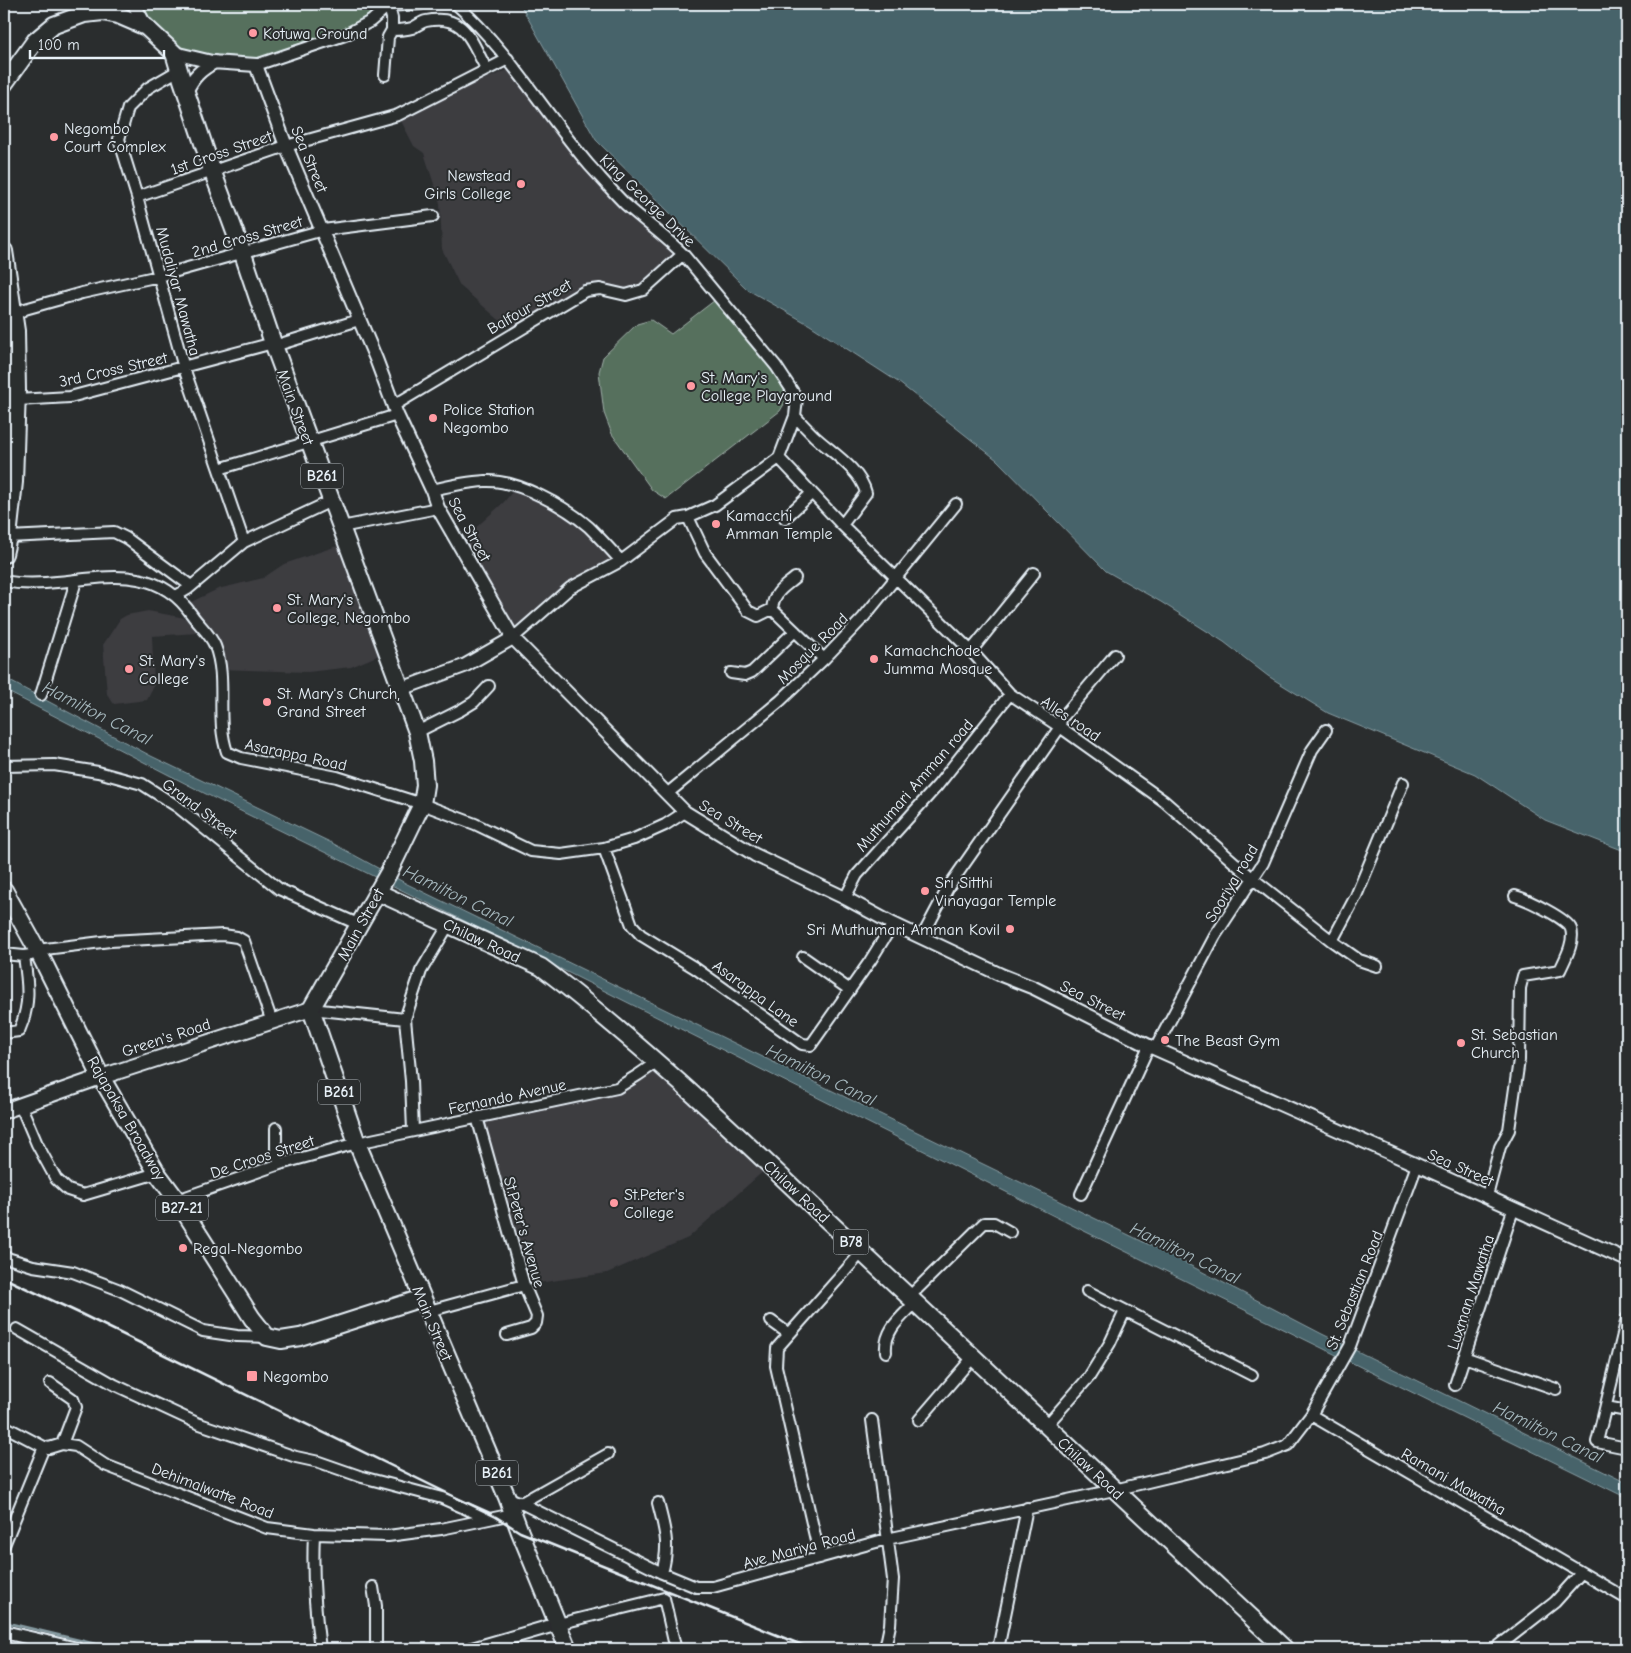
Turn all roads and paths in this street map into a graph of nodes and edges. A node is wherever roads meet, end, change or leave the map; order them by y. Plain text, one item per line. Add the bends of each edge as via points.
1 (101, 4) edge
2 (134, 4) edge
3 (420, 4) edge
4 (456, 4) edge
5 (388, 5) edge
6 (84, 14) junction
7 (146, 27) junction
8 (392, 30) junction
9 (174, 53) junction
10 (508, 59) junction
11 (215, 62) junction
12 (256, 65) junction
13 (179, 70) junction
14 (487, 70) junction
15 (385, 74) dead end
16 (4, 84) edge
17 (186, 92) junction
18 (286, 146) junction
19 (212, 170) junction
20 (137, 197) junction
21 (433, 216) dead end
22 (323, 230) junction
23 (4, 251) edge
24 (243, 254) junction
25 (683, 254) junction
26 (159, 276) junction
27 (9, 317) edge
28 (359, 320) junction
29 (273, 345) junction
30 (184, 368) junction
31 (17, 400) junction
32 (395, 411) junction
33 (795, 416) junction
34 (309, 442) junction
35 (779, 458) junction
36 (219, 469) junction
37 (432, 490) junction
38 (812, 494) junction
39 (331, 501) junction
40 (956, 504) dead end
41 (438, 508) junction
42 (688, 517) junction
43 (785, 518) dead end
44 (842, 526) junction
45 (341, 527) junction
46 (8, 537) junction
47 (244, 542) junction
48 (4, 554) edge
49 (621, 561) junction
50 (1034, 573) dead end
51 (895, 577) junction
52 (795, 578) dead end
53 (4, 581) edge
54 (76, 581) junction
55 (191, 586) junction
56 (176, 596) junction
57 (772, 609) junction
58 (795, 631) junction
59 (513, 638) junction
60 (971, 651) junction
61 (1115, 655) dead end
62 (824, 659) junction
63 (731, 673) dead end
64 (489, 686) dead end
65 (401, 689) junction
66 (1010, 694) junction
67 (41, 695) dead end
68 (1060, 727) junction
69 (1326, 730) dead end
70 (417, 732) junction
71 (4, 766) edge
72 (1403, 783) dead end
73 (668, 793) junction
74 (422, 804) junction
75 (685, 812) junction
76 (604, 848) junction
77 (1252, 878) junction
78 (4, 890) edge
79 (377, 892) junction
80 (1515, 896) dead end
81 (845, 898) junction
82 (449, 924) junction
83 (893, 924) junction
84 (360, 925) junction
85 (922, 937) junction
86 (1332, 941) junction
87 (33, 953) junction
88 (4, 954) edge
89 (803, 957) dead end
90 (1377, 966) dead end
91 (850, 990) junction
92 (311, 1010) junction
93 (405, 1019) junction
94 (272, 1022) junction
95 (4, 1033) edge
96 (1152, 1047) junction
97 (656, 1062) junction
98 (101, 1076) junction
99 (20, 1104) junction
100 (4, 1110) edge
101 (477, 1117) junction
102 (276, 1128) dead end
103 (413, 1131) junction
104 (357, 1143) junction
105 (280, 1164) junction
106 (1417, 1165) junction
107 (157, 1173) junction
108 (1081, 1194) dead end
109 (1487, 1196) junction
110 (177, 1200) junction
111 (1514, 1210) junction
112 (1010, 1232) dead end
113 (862, 1252) junction
114 (4, 1257) edge
115 (1627, 1260) edge
116 (524, 1285) junction
117 (1087, 1291) dead end
118 (913, 1299) junction
119 (426, 1305) junction
120 (1125, 1311) junction
121 (1627, 1318) edge
122 (771, 1321) dead end
123 (17, 1329) dead end
124 (789, 1334) junction
125 (507, 1335) dead end
126 (268, 1337) junction
127 (886, 1352) dead end
128 (974, 1356) junction
129 (1464, 1357) junction
130 (1252, 1375) dead end
131 (50, 1383) dead end
132 (1455, 1385) dead end
133 (1556, 1389) dead end
134 (1606, 1407) junction
135 (1627, 1411) edge
136 (1311, 1415) junction
137 (872, 1420) dead end
138 (919, 1420) dead end
139 (4, 1426) edge
140 (1046, 1426) junction
141 (62, 1444) junction
142 (44, 1447) junction
143 (1627, 1448) edge
144 (608, 1454) dead end
145 (1114, 1490) junction
146 (658, 1503) dead end
147 (514, 1504) junction
148 (1026, 1508) junction
149 (487, 1518) junction
150 (314, 1534) junction
151 (887, 1539) junction
152 (4, 1546) edge
153 (820, 1558) junction
154 (662, 1573) junction
155 (1581, 1573) junction
156 (373, 1588) dead end
157 (1627, 1599) edge
158 (558, 1624) junction
159 (4, 1632) edge
160 (675, 1646) dead end
161 (52, 1647) edge
162 (77, 1649) edge
163 (320, 1649) edge
164 (376, 1649) edge
165 (472, 1649) edge
166 (568, 1649) edge
167 (885, 1649) edge
168 (998, 1649) edge
169 (1285, 1649) edge
170 (1495, 1649) edge

1 - 6 street
2 - 7 street
3 - 5 street
4 - 10 street, King George Drive
5 - 8 street
5 - 12 street via 371,21 345,35
6 - 7 main road via 103,12 118,15
6 - 16 main road via 54,25 35,41
7 - 9 main road
8 - 14 street via 410,28 425,21 459,24
8 - 15 street via 388,37
9 - 11 street
9 - 13 main road, Main Street / B261
10 - 14 street, 1st Cross Street
10 - 25 street, King George Drive via 590,166 625,204
11 - 12 street
11 - 17 street via 192,78
12 - 18 street, Sea Street
13 - 17 main road, Main Street / B261
13 - 20 street, Mudaliyar Mawatha via 148,88 128,108 119,139
14 - 18 street, 1st Cross Street via 398,115
17 - 19 main road, Main Street / B261
18 - 19 street, 1st Cross Street
18 - 22 street, Sea Street
19 - 20 street, 1st Cross Street
19 - 24 main road, Main Street / B261
20 - 26 street, Mudaliyar Mawatha
21 - 22 street, 2nd Cross Street
22 - 24 street, 2nd Cross Street
22 - 28 street, Sea Street
23 - 27 main road
24 - 26 street, 2nd Cross Street
24 - 29 main road, Main Street / B261
25 - 32 street, Balfour Street via 643,290 626,295 585,291
25 - 33 street, King George Drive via 776,366 797,398
26 - 27 street, 2nd Cross Street via 82,293 25,309
26 - 30 street, Mudaliyar Mawatha
27 - 31 main road via 16,347
28 - 29 street, 3rd Cross Street
28 - 32 street, Sea Street
29 - 30 street, 3rd Cross Street
29 - 34 main road, Main Street / B261
30 - 31 street, 3rd Cross Street via 70,397
30 - 36 street, Mudaliyar Mawatha
31 - 46 main road
32 - 34 street, Balfour Street
32 - 37 street, Sea Street
33 - 35 street
33 - 44 street via 864,484 866,493
34 - 36 street, Balfour Street
34 - 39 main road, Main Street / B261
35 - 38 street, Alles road
35 - 42 street via 715,505
36 - 47 street, Mudaliyar Mawatha
37 - 41 street, Sea Street
37 - 49 street via 486,480 521,486 562,507 588,527
38 - 43 street
38 - 44 street, Alles road
39 - 45 main road, Main Street / B261
39 - 47 street
40 - 51 street, Mosque Road
41 - 45 street
41 - 59 street, Sea Street
42 - 49 street via 677,519
42 - 57 street via 705,553 748,610 758,616
44 - 51 street, Alles road
45 - 65 main road, Main Street / B261
46 - 48 main road
46 - 55 street via 114,532
47 - 55 street
49 - 59 street via 570,588
50 - 60 street
51 - 60 street, Alles road
51 - 62 street, Mosque Road via 863,618
52 - 57 street via 777,593
53 - 54 street, Asarappa Road via 41,584
54 - 56 street, Asarappa Road via 121,576 155,582
54 - 67 street
55 - 56 street
56 - 74 street, Asarappa Road via 215,645 220,669 222,739 227,752 240,758 337,776
57 - 58 street
58 - 62 street
58 - 63 street via 752,672 745,675
59 - 65 street via 464,666
59 - 73 street, Sea Street
60 - 66 street, Alles road
61 - 68 street via 1061,719
62 - 73 street, Mosque Road via 780,701
64 - 70 street via 468,706
65 - 70 main road, Main Street / B261
66 - 68 street, Alles road
66 - 81 street, Muthumari Amman road via 938,785 857,875
68 - 77 street, Alles road via 1164,801
68 - 85 street via 949,886
69 - 77 street, Sooriya road via 1312,750 1263,864
70 - 74 main road, Main Street / B261 via 425,785
71 - 84 street, Grand Street via 54,764 142,784 178,807 279,889
72 - 86 street via 1356,896
73 - 75 street, Sea Street
74 - 76 street, Asarappa Road via 475,824 531,851 561,854
74 - 79 main road, Main Street / B261
75 - 76 street, Asarappa Road via 634,839
75 - 81 street, Sea Street via 754,854
76 - 91 street, Asarappa Lane via 632,925 641,935 696,968 802,1044 812,1045
77 - 86 street, Alles road
77 - 96 street, Sooriya road
78 - 87 main road, Rajapaksa Broadway / B27-21
79 - 82 main road, Chilaw Road / B78
79 - 84 main road, Main Street / B261
80 - 109 street via 1528,900 1568,924 1572,931 1560,970 1523,976 1519,1060 1509,1130 1500,1147
81 - 83 street, Sea Street
82 - 93 street via 421,971
82 - 97 main road, Chilaw Road / B78 via 541,967
83 - 85 street, Sea Street
83 - 91 street, Asarappa Lane
84 - 92 main road, Main Street / B261
85 - 96 street, Sea Street
86 - 90 street, Alles road via 1358,960
87 - 88 street
87 - 94 street via 110,941 237,936 244,941
87 - 95 street via 24,1020 19,1031
87 - 98 main road, Rajapaksa Broadway / B27-21
89 - 91 street
92 - 93 street
92 - 94 main road, Green's Road
92 - 104 main road, Main Street / B261
93 - 103 street
94 - 98 main road, Green's Road
96 - 106 street, Sea Street
96 - 108 street, Sooriya road
97 - 101 street, Fernando Avenue via 617,1088
97 - 113 main road, Chilaw Road / B78
98 - 99 main road, Green's Road
98 - 107 main road, Rajapaksa Broadway / B27-21
99 - 100 main road, Green's Road
99 - 107 street via 56,1179 68,1190 83,1194
101 - 103 street, Fernando Avenue
101 - 116 street, St.Peter's Avenue
102 - 105 street via 276,1151
103 - 104 street, Fernando Avenue
104 - 105 street, De Croos Street
104 - 119 main road, Main Street / B261
105 - 110 street, De Croos Street
106 - 109 street, Sea Street
106 - 136 street, St. Sebastian Road via 1350,1346
107 - 110 main road, Rajapaksa Broadway / B27-21
109 - 111 street, Sea Street
110 - 126 main road, Rajapaksa Broadway / B27-21 via 252,1318
111 - 115 street, Sea Street
111 - 129 street, Luxman Mawatha
112 - 118 street via 994,1223 984,1223
113 - 118 main road, Chilaw Road / B78
113 - 124 street
114 - 126 street via 33,1266 73,1272 120,1290 203,1331
116 - 119 street
116 - 125 street, St.Peter's Avenue via 537,1316 536,1323 531,1328
117 - 120 street
118 - 127 street via 889,1331
118 - 128 main road, Chilaw Road / B78
119 - 126 main road via 300,1337 281,1340
119 - 147 main road, Main Street / B261
120 - 130 street
120 - 140 street via 1089,1377
121 - 134 street
122 - 124 street
123 - 149 street via 115,1385 197,1423 296,1457 442,1498
124 - 153 street via 777,1348 776,1366
128 - 138 street
128 - 140 main road, Chilaw Road / B78
129 - 132 street, Luxman Mawatha
129 - 133 street
131 - 141 street via 72,1399 76,1407
134 - 135 street
134 - 143 street via 1598,1442
136 - 145 street, St. Sebastian Road via 1288,1445 1265,1454
136 - 155 street, Ramani Mawatha
137 - 151 street
139 - 142 street
140 - 145 main road, Chilaw Road / B78
141 - 142 street, Dehimalwatte Road
141 - 150 street, Dehimalwatte Road via 76,1446 105,1465 267,1528
142 - 152 street
144 - 147 street
145 - 148 street, Ave Mariya Road
145 - 169 main road, Chilaw Road / B78
146 - 154 street via 666,1534 667,1555
147 - 149 street, Dehimalwatte Road
147 - 154 street, Ave Mariya Road
147 - 158 main road, Main Street / B261
148 - 151 street, Ave Mariya Road
148 - 168 street
149 - 150 street, Dehimalwatte Road via 388,1536
150 - 163 street via 314,1607
151 - 153 street, Ave Mariya Road
151 - 167 street via 893,1579
153 - 154 street, Ave Mariya Road via 714,1587 696,1587
155 - 157 street, Ramani Mawatha
155 - 170 street via 1555,1602
156 - 164 street
158 - 160 street via 664,1598
158 - 165 street
158 - 166 main road, Main Street / B261
159 - 161 street
161 - 162 street

